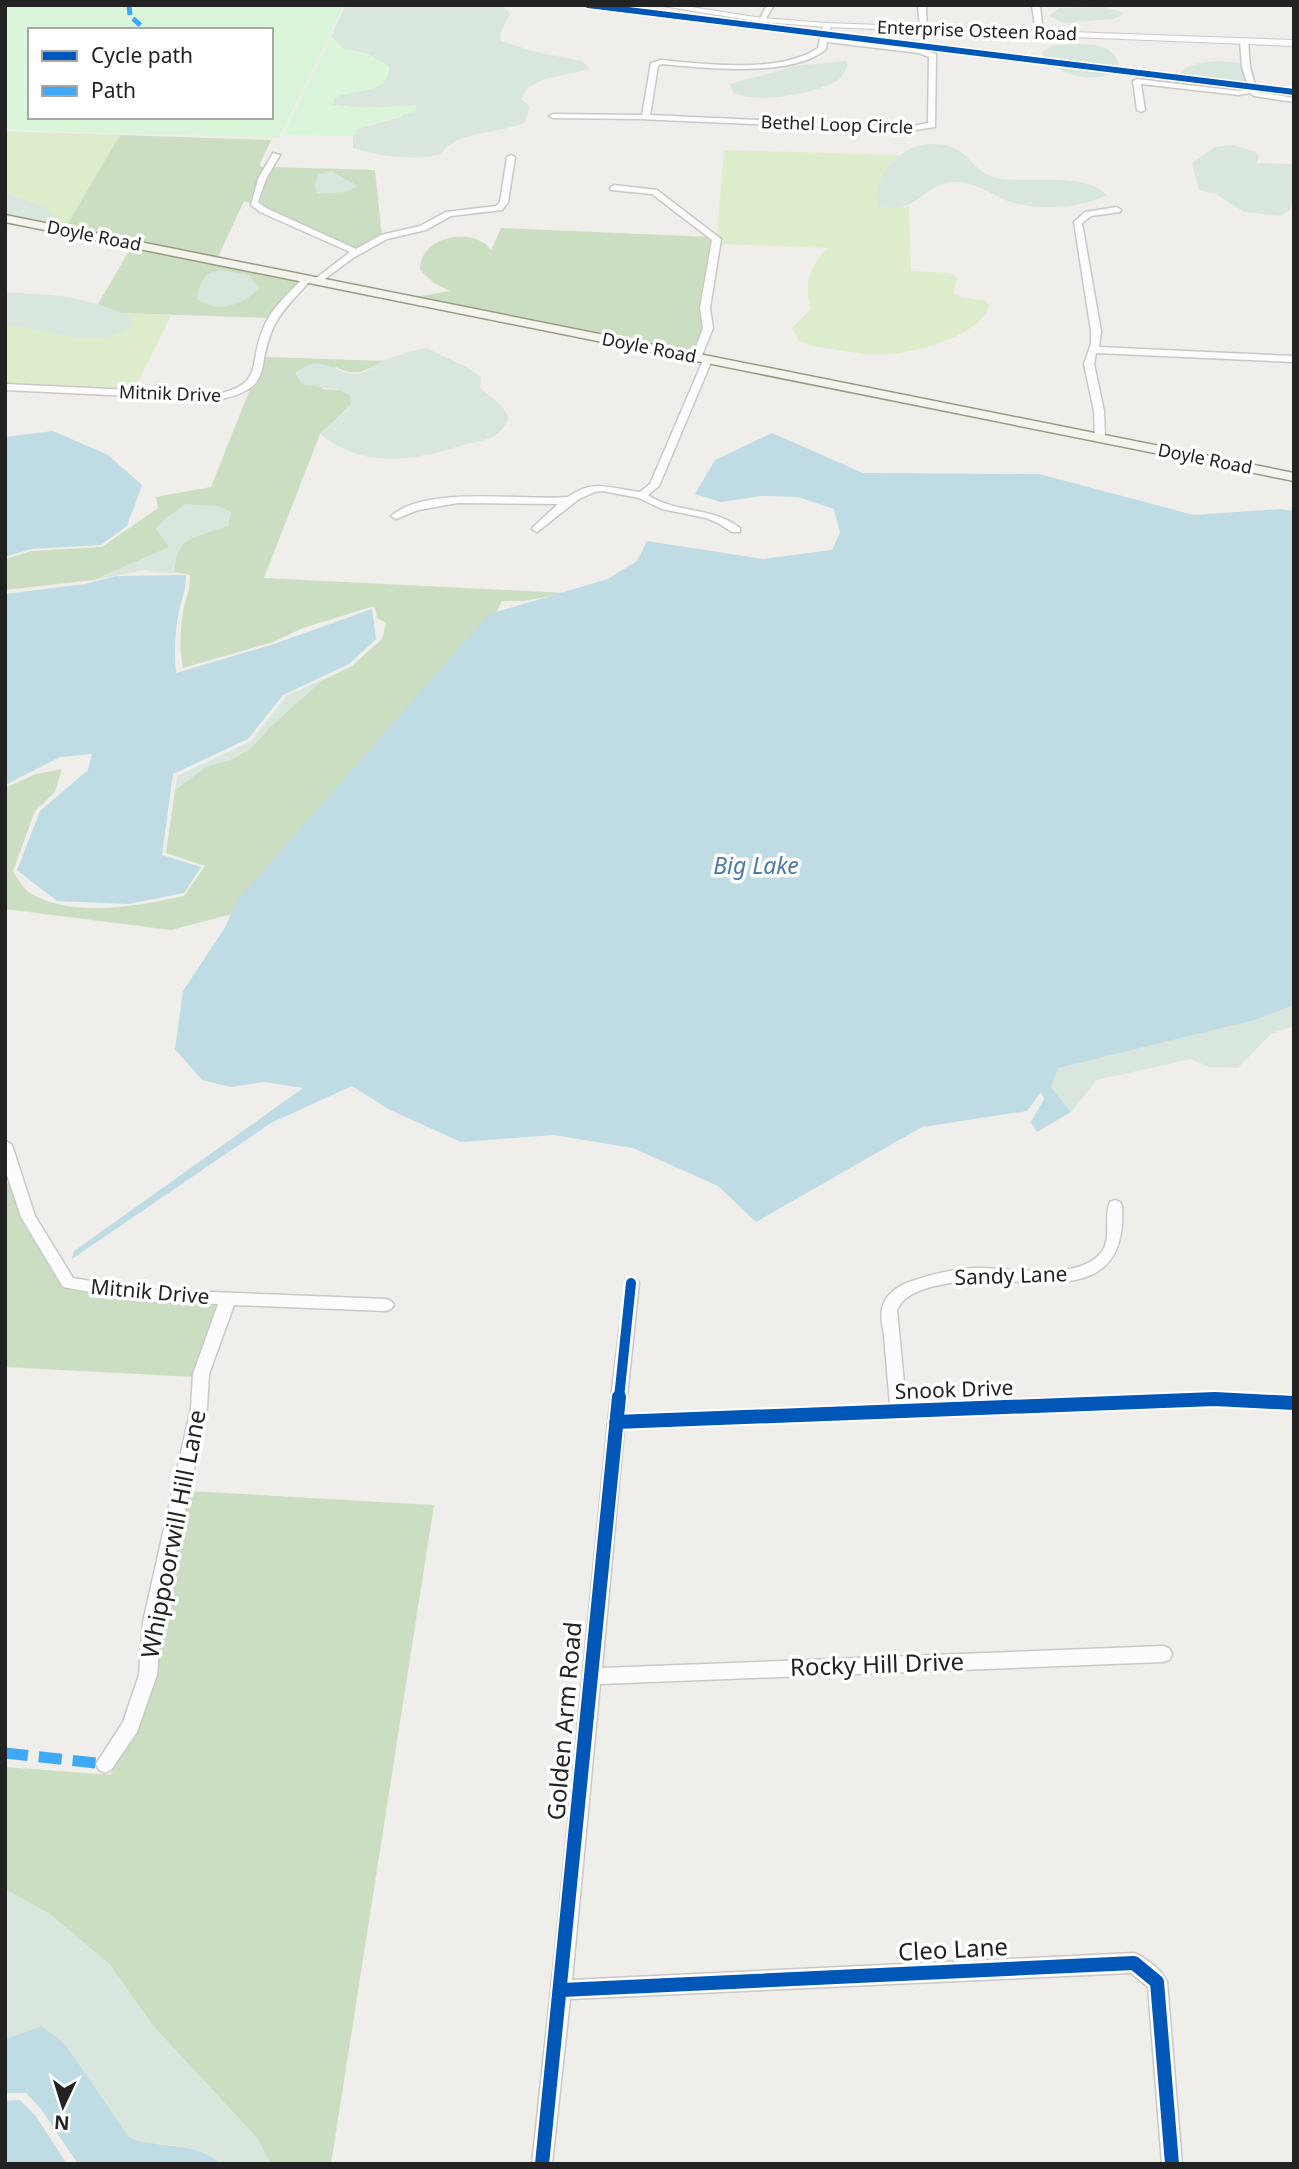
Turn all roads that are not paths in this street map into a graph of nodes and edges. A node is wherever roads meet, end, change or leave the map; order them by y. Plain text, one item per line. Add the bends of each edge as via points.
1 (661, 5) edge
2 (771, 5) edge
3 (922, 5) edge
4 (1036, 5) edge
5 (761, 19) junction
6 (827, 25) junction
7 (924, 29) junction
8 (1040, 33) junction
9 (825, 39) junction
10 (1244, 41) junction
11 (1294, 43) edge
12 (1253, 90) junction
13 (1294, 100) edge
14 (1141, 110) dead end
15 (646, 115) junction
16 (553, 116) dead end
17 (276, 155) dead end
18 (511, 157) dead end
19 (614, 188) dead end
20 (1117, 210) dead end
21 (5, 218) edge
22 (356, 252) junction
23 (312, 280) junction
24 (1095, 350) junction
25 (702, 359) junction
26 (1294, 359) edge
27 (5, 387) edge
28 (1100, 439) junction
29 (1294, 477) edge
30 (642, 495) junction
31 (573, 499) junction
32 (396, 516) dead end
33 (537, 529) dead end
34 (736, 530) dead end
35 (5, 1145) edge
36 (1115, 1206) dead end
37 (631, 1283) dead end
38 (228, 1299) junction
39 (386, 1305) dead end
40 (1294, 1403) edge
41 (899, 1411) junction
42 (616, 1422) junction
43 (1163, 1654) dead end
44 (590, 1676) junction
45 (105, 1764) dead end
46 (562, 1990) junction
47 (542, 2164) edge
48 (1172, 2164) edge

1 - 5 street, Enterprise Osteen Road
2 - 5 street
3 - 7 street
4 - 8 street
5 - 6 street, Enterprise Osteen Road
6 - 7 street, Enterprise Osteen Road
6 - 9 street
7 - 8 street, Enterprise Osteen Road
8 - 10 street, Enterprise Osteen Road
9 - 15 street via 816,53 764,67 726,69 661,62 654,65
9 - 15 street, Bethel Loop Circle via 933,56 932,125 908,129
10 - 11 street, Enterprise Osteen Road
10 - 12 street
12 - 13 street via 1258,96
12 - 14 street via 1239,93 1137,81
15 - 16 street, Bethel Loop Circle
17 - 22 street via 261,179 254,203
18 - 22 street, Mitnik Drive via 499,208 449,214
19 - 25 street via 654,192 717,239
20 - 24 street via 1088,214 1078,222
21 - 23 main road, Doyle Road
22 - 23 street, Mitnik Drive
23 - 25 main road, Doyle Road
23 - 27 street, Mitnik Drive via 273,317 253,384 242,392 217,397
24 - 26 street
24 - 28 street via 1090,364
25 - 28 main road, Doyle Road
25 - 30 street via 654,486
28 - 29 main road, Doyle Road
30 - 31 street via 600,487
30 - 34 street via 716,518
31 - 32 street via 543,504 429,502
31 - 33 street
35 - 38 street, Mitnik Drive via 28,1217 68,1283 120,1293
36 - 41 street, Sandy Lane via 1117,1231 1106,1258 1087,1270 1069,1275 976,1274 934,1279 893,1297 889,1310
37 - 42 street, Golden Arm Road
38 - 39 street, Mitnik Drive
38 - 45 street, Whippoorwill Hill Lane via 201,1374 192,1446 152,1622 148,1675 131,1726
40 - 41 street, Snook Drive via 1215,1399
41 - 42 street, Snook Drive
42 - 44 street, Golden Arm Road
43 - 44 street, Rocky Hill Drive
44 - 46 street, Golden Arm Road
46 - 47 street, Golden Arm Road
46 - 48 street, Cleo Lane via 1133,1963 1157,1982

